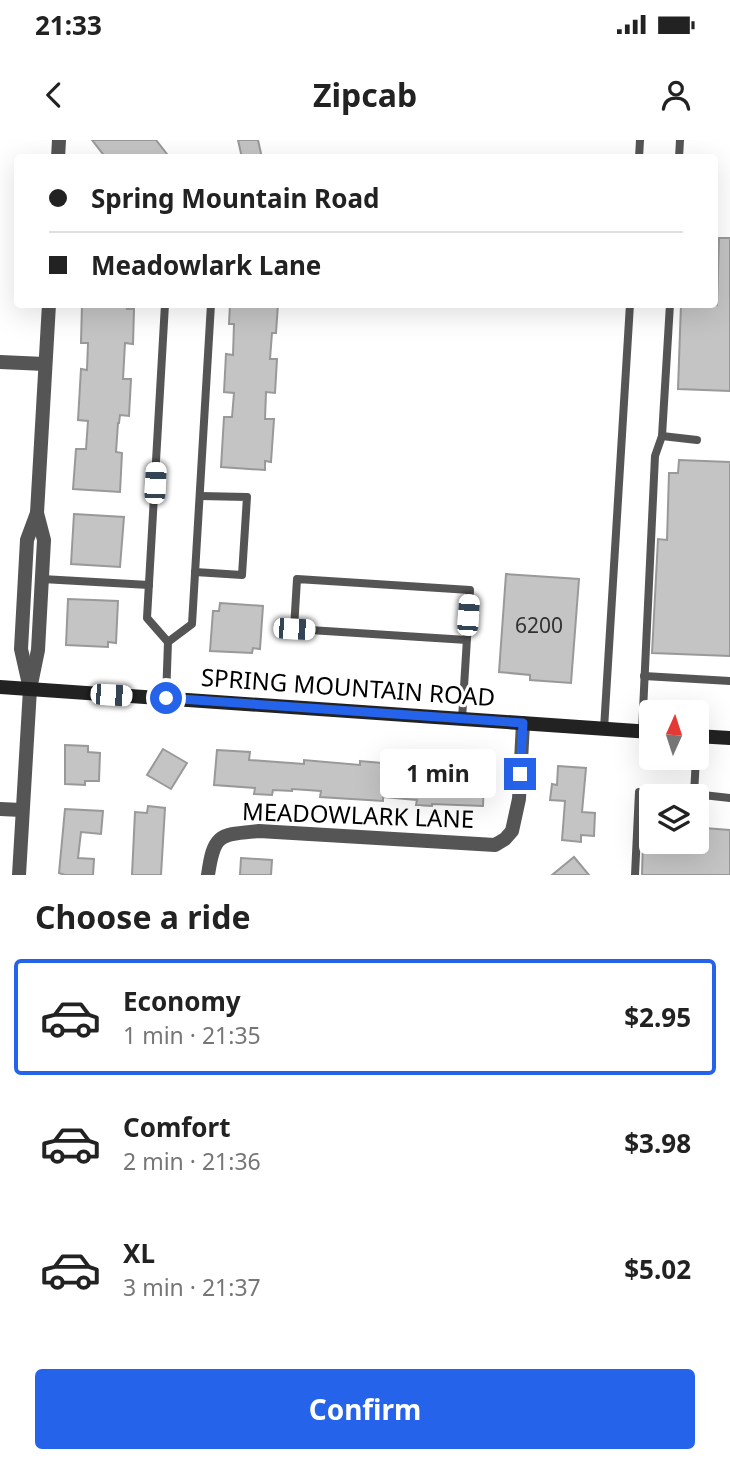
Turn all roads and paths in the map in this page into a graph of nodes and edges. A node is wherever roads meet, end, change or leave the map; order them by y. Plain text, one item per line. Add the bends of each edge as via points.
1 (49, 308) edge
2 (165, 308) edge
3 (211, 308) edge
4 (630, 308) edge
5 (670, 308) edge
6 (0, 362) edge
7 (45, 364) junction
8 (662, 436) junction
9 (697, 440) dead end
10 (200, 496) junction
11 (37, 513) junction
12 (195, 572) junction
13 (42, 579) junction
14 (149, 584) junction
15 (467, 640) junction
16 (168, 642) junction
17 (644, 676) junction
18 (730, 681) edge
19 (0, 687) edge
20 (30, 689) junction
21 (166, 698) junction
22 (645, 700) edge
23 (462, 719) junction
24 (523, 723) junction
25 (604, 729) junction
26 (639, 732) edge
27 (709, 737) edge
28 (730, 738) edge
29 (639, 792) edge
30 (709, 796) edge
31 (730, 798) edge
32 (0, 809) edge
33 (22, 810) junction
34 (19, 875) edge
35 (208, 875) edge
36 (635, 875) edge

1 - 7 street
2 - 14 lane
3 - 10 lane
4 - 25 lane
5 - 8 lane
6 - 7 street
7 - 11 street
8 - 9 lane
8 - 17 lane via 656,456
10 - 12 lane
10 - 12 lane via 247,497 243,575
11 - 13 street via 44,540
11 - 20 street via 27,540 22,649
12 - 16 lane via 192,624
13 - 14 lane
13 - 20 street via 38,650
14 - 16 lane via 147,618
15 - 15 lane via 470,590 297,579 294,629
15 - 23 lane
16 - 21 lane
17 - 18 lane
17 - 22 lane
19 - 20 main road, SPRING MOUNTAIN ROAD
20 - 21 main road, SPRING MOUNTAIN ROAD
20 - 33 street
21 - 23 main road, SPRING MOUNTAIN ROAD
23 - 24 main road, SPRING MOUNTAIN ROAD
24 - 25 main road, SPRING MOUNTAIN ROAD
24 - 35 street, MEADOWLARK LANE via 519,799 512,831 495,845 259,831 226,834 211,853
25 - 26 main road, SPRING MOUNTAIN ROAD
27 - 28 main road
29 - 36 lane
30 - 31 lane
32 - 33 street
33 - 34 street

